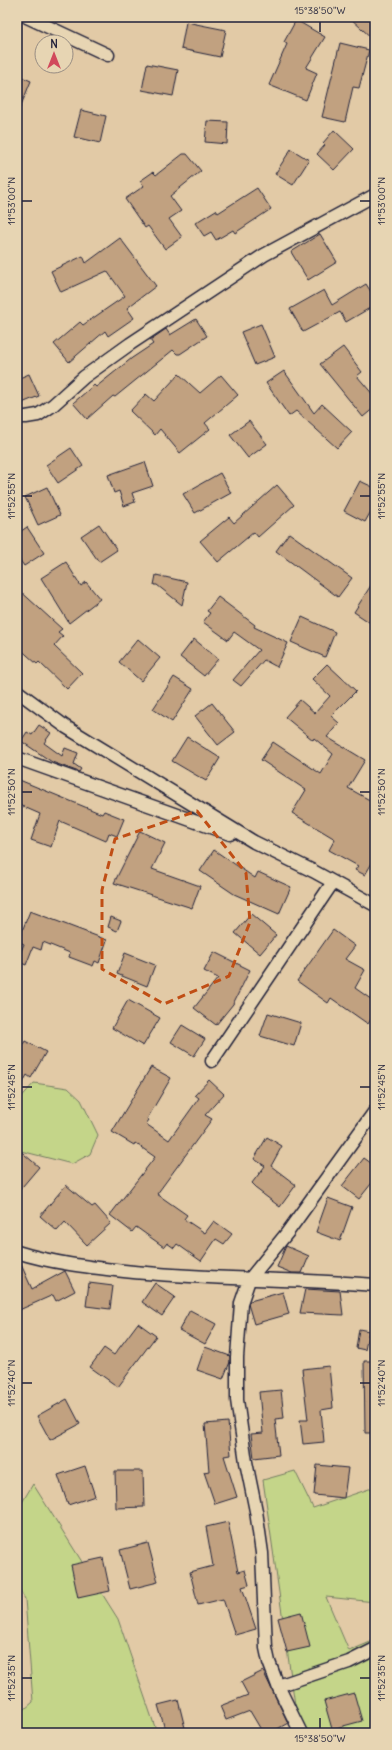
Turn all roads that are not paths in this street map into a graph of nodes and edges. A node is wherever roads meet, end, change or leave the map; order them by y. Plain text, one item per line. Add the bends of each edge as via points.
1 (26, 17) edge
2 (108, 55) dead end
3 (375, 195) edge
4 (17, 417) edge
5 (17, 690) edge
6 (17, 758) edge
7 (254, 842) junction
8 (333, 882) junction
9 (375, 905) edge
10 (212, 1061) dead end
11 (375, 1111) edge
12 (17, 1252) edge
13 (249, 1280) junction
14 (375, 1285) edge
15 (375, 1649) edge
16 (278, 1686) junction
17 (301, 1733) edge

1 - 2 street
3 - 4 street via 264,254 130,344 38,415
5 - 7 street via 66,727
6 - 7 street
7 - 8 street
8 - 9 street
8 - 10 street
11 - 13 street via 287,1233
12 - 13 street via 39,1259 80,1266
13 - 14 street via 320,1280
13 - 16 street via 241,1303 237,1400 262,1553 266,1648
15 - 16 street via 349,1662
16 - 17 street

